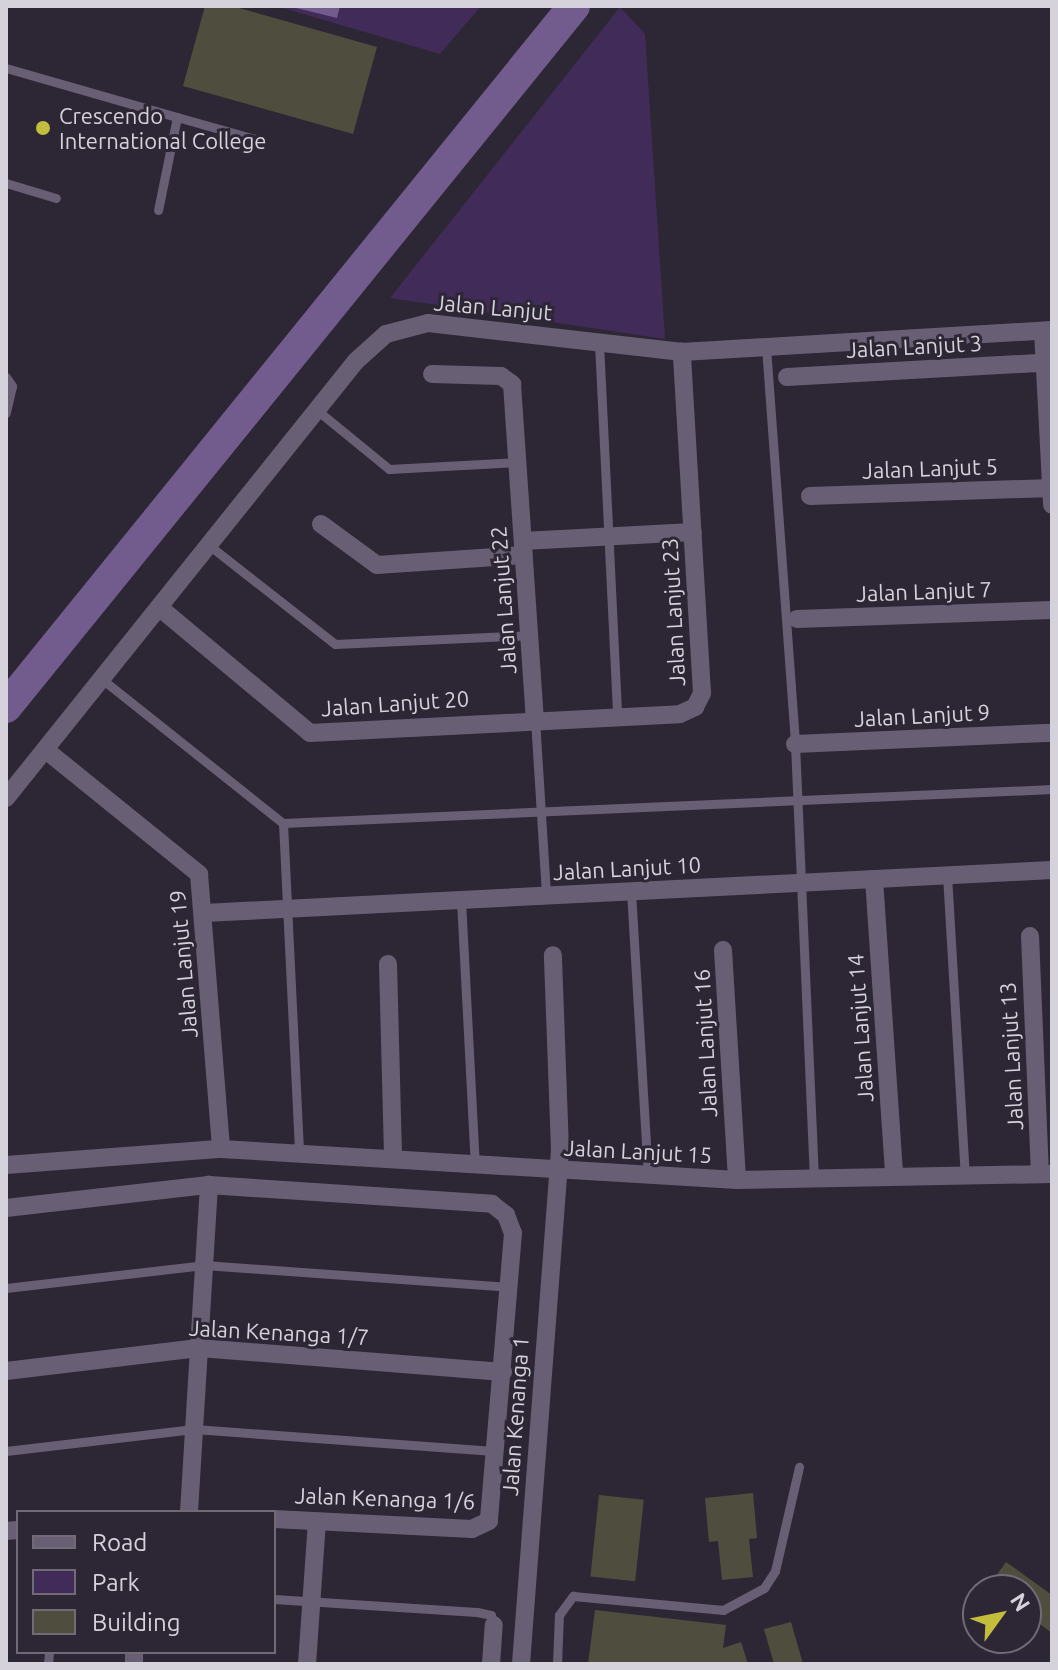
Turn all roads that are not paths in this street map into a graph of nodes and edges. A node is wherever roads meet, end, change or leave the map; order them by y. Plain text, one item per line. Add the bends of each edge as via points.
1 (6, 68) edge
2 (177, 117) junction
3 (262, 141) dead end
4 (6, 183) edge
5 (56, 198) dead end
6 (158, 210) dead end
7 (1047, 331) edge
8 (599, 342) junction
9 (766, 347) junction
10 (682, 352) junction
11 (1048, 362) edge
12 (432, 374) dead end
13 (6, 377) edge
14 (787, 377) dead end
15 (318, 411) junction
16 (6, 413) edge
17 (519, 462) junction
18 (1052, 488) edge
19 (810, 496) dead end
20 (1052, 505) edge
21 (321, 524) dead end
22 (693, 532) junction
23 (606, 537) junction
24 (210, 546) junction
25 (524, 548) junction
26 (160, 608) junction
27 (1052, 610) edge
28 (797, 619) dead end
29 (530, 635) junction
30 (103, 680) junction
31 (617, 715) junction
32 (535, 718) junction
33 (1052, 733) edge
34 (795, 744) junction
35 (47, 751) junction
36 (1052, 789) edge
37 (6, 798) edge
38 (797, 800) junction
39 (541, 811) junction
40 (283, 823) junction
41 (1052, 870) edge
42 (947, 875) junction
43 (874, 879) junction
44 (800, 883) junction
45 (631, 891) junction
46 (546, 896) junction
47 (461, 900) junction
48 (289, 909) junction
49 (204, 913) junction
50 (1030, 936) dead end
51 (723, 950) dead end
52 (553, 955) dead end
53 (388, 964) dead end
54 (221, 1149) junction
55 (299, 1153) junction
56 (393, 1157) junction
57 (6, 1165) edge
58 (475, 1165) junction
59 (557, 1171) junction
60 (894, 1174) junction
61 (965, 1174) junction
62 (1046, 1174) edge
63 (648, 1177) junction
64 (814, 1178) junction
65 (737, 1180) junction
66 (209, 1185) junction
67 (6, 1208) edge
68 (204, 1265) junction
69 (509, 1287) junction
70 (6, 1288) edge
71 (199, 1348) junction
72 (6, 1371) edge
73 (503, 1372) junction
74 (194, 1429) junction
75 (6, 1451) edge
76 (497, 1451) junction
77 (799, 1467) dead end
78 (189, 1510) edge
79 (276, 1519) edge
80 (317, 1522) junction
81 (276, 1599) edge
82 (311, 1602) junction
83 (494, 1625) joint
84 (307, 1664) edge
85 (491, 1664) edge
86 (521, 1664) edge
87 (557, 1664) edge

1 - 2 lane
2 - 3 lane
2 - 6 lane
4 - 5 lane
7 - 9 street, Jalan Lanjut
7 - 11 street
8 - 10 street, Jalan Lanjut
8 - 15 street, Jalan Lanjut via 428,323 386,334 356,361
8 - 23 lane
9 - 10 street, Jalan Lanjut
9 - 34 lane
10 - 22 street, Jalan Lanjut 23
11 - 14 street, Jalan Lanjut 3
11 - 18 street
12 - 17 street, Jalan Lanjut 22 via 510,380
13 - 16 lane via 12,386
15 - 17 lane via 389,469
15 - 24 street, Jalan Lanjut
17 - 25 street, Jalan Lanjut 22
18 - 19 street, Jalan Lanjut 5
18 - 20 street
21 - 25 street via 377,565
22 - 23 street
22 - 31 street, Jalan Lanjut 23 via 702,693 695,707 680,714
23 - 25 street
23 - 31 lane
24 - 26 street, Jalan Lanjut
24 - 29 lane via 335,644
25 - 29 street, Jalan Lanjut 22
26 - 30 street, Jalan Lanjut
26 - 32 street, Jalan Lanjut 20 via 310,733
27 - 28 street, Jalan Lanjut 7
29 - 32 street, Jalan Lanjut 22
30 - 35 street, Jalan Lanjut
30 - 40 lane
31 - 32 street, Jalan Lanjut 23
32 - 39 lane, Jalan Lanjut 22
33 - 34 street, Jalan Lanjut 9
34 - 38 lane
35 - 37 street, Jalan Lanjut
35 - 49 street, Jalan Lanjut 19 via 190,863 203,886
36 - 38 lane
38 - 39 lane
38 - 44 lane
39 - 40 lane
39 - 46 lane, Jalan Lanjut 22
40 - 48 lane
41 - 42 street, Jalan Lanjut 10
42 - 43 street, Jalan Lanjut 10
42 - 61 lane
43 - 44 street, Jalan Lanjut 10
43 - 60 street, Jalan Lanjut 14
44 - 45 street, Jalan Lanjut 10
44 - 64 lane
45 - 46 street, Jalan Lanjut 10
45 - 63 lane
46 - 47 street, Jalan Lanjut 10
47 - 48 street, Jalan Lanjut 10
47 - 58 lane
48 - 49 street, Jalan Lanjut 10
48 - 55 lane
49 - 54 street, Jalan Lanjut 19
50 - 62 street, Jalan Lanjut 13
51 - 65 street, Jalan Lanjut 16
52 - 59 street, Jalan Kenanga 1
53 - 56 street
54 - 55 street, Jalan Lanjut 15
54 - 57 street, Jalan Lanjut 15
55 - 56 street, Jalan Lanjut 15
56 - 58 street, Jalan Lanjut 15
58 - 59 street, Jalan Lanjut 15
59 - 63 street, Jalan Lanjut 15
59 - 86 street, Jalan Kenanga 1
60 - 61 street, Jalan Lanjut 15
60 - 64 street, Jalan Lanjut 15
61 - 62 street, Jalan Lanjut 15
63 - 65 street, Jalan Lanjut 15
64 - 65 street, Jalan Lanjut 15
66 - 67 street
66 - 68 street
66 - 69 street via 492,1204 512,1227
68 - 69 lane
68 - 70 lane
68 - 71 street
69 - 73 street
71 - 72 street, Jalan Kenanga 1/7
71 - 73 street, Jalan Kenanga 1/7
71 - 74 street
73 - 76 street
74 - 75 lane
74 - 76 lane
74 - 78 street
76 - 80 street, Jalan Kenanga 1/6 via 492,1517 472,1529
77 - 87 lane via 768,1584 723,1610 573,1596 559,1615
79 - 80 street, Jalan Kenanga 1/6
80 - 82 street
81 - 82 lane
82 - 83 lane via 477,1612 491,1615
82 - 84 street
83 - 85 street

